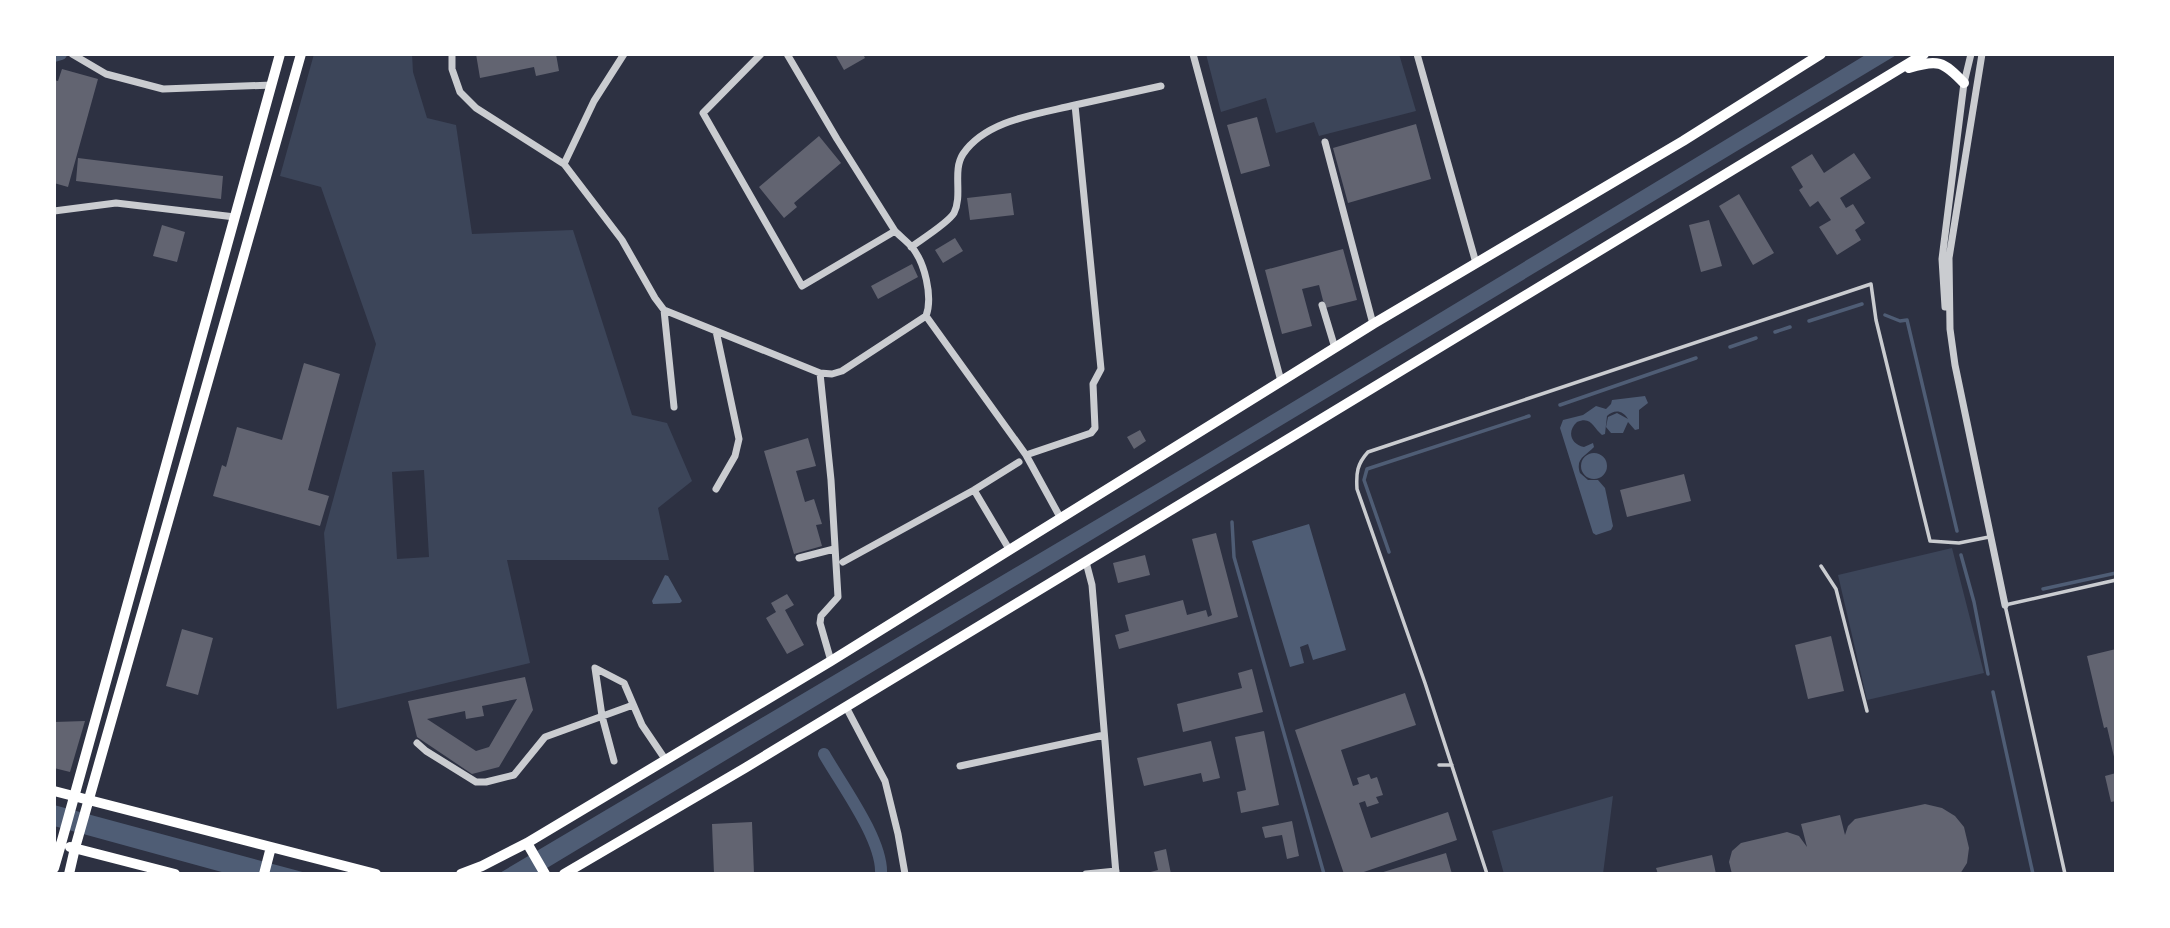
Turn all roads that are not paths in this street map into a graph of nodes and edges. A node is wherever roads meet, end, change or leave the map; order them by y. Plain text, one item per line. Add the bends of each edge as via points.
1 (72, 54) edge
2 (280, 54) edge
3 (301, 54) edge
4 (452, 54) edge
5 (624, 54) edge
6 (761, 54) edge
7 (787, 54) edge
8 (1193, 54) edge
9 (1417, 54) edge
10 (1821, 54) edge
11 (1924, 54) edge
12 (1971, 54) edge
13 (1982, 54) edge
14 (1892, 74) junction
15 (1964, 83) junction
16 (272, 85) junction
17 (1161, 86) dead end
18 (1075, 105) junction
19 (1325, 142) dead end
20 (564, 164) junction
21 (54, 211) edge
22 (234, 217) junction
23 (253, 222) junction
24 (895, 231) junction
25 (912, 247) junction
26 (1476, 263) junction
27 (1322, 305) dead end
28 (664, 310) junction
29 (926, 316) junction
30 (1373, 324) junction
31 (716, 331) junction
32 (1335, 348) junction
33 (820, 373) junction
34 (1281, 381) junction
35 (674, 407) dead end
36 (1026, 455) junction
37 (1019, 462) dead end
38 (716, 489) dead end
39 (974, 490) junction
40 (1060, 517) junction
41 (1989, 537) junction
42 (834, 549) junction
43 (1009, 549) junction
44 (799, 558) dead end
45 (843, 562) dead end
46 (1086, 562) junction
47 (1821, 566) dead end
48 (2116, 580) edge
49 (2004, 603) junction
50 (831, 661) junction
51 (633, 705) junction
52 (846, 707) junction
53 (1867, 711) dead end
54 (603, 716) junction
55 (1104, 735) junction
56 (418, 743) dead end
57 (664, 759) junction
58 (614, 761) dead end
59 (1452, 764) junction
60 (1439, 765) dead end
61 (960, 766) dead end
62 (54, 791) edge
63 (74, 797) junction
64 (89, 801) junction
65 (57, 843) edge
66 (529, 847) junction
67 (75, 848) junction
68 (270, 852) junction
69 (54, 869) edge
70 (1116, 872) edge
71 (69, 874) edge
72 (175, 874) edge
73 (264, 874) edge
74 (376, 874) edge
75 (461, 874) edge
76 (545, 874) edge
77 (564, 874) edge
78 (905, 874) edge
79 (1086, 874) edge
80 (1487, 874) edge
81 (2064, 874) edge

1 - 16 street via 106,74 163,89
2 - 16 main road
3 - 23 main road
4 - 20 street via 460,92 476,108
5 - 20 street via 594,101
6 - 24 street via 703,113 802,286
7 - 24 street
8 - 34 street
9 - 26 street
10 - 26 main road
11 - 14 main road
12 - 15 street
13 - 41 street via 1949,258 1955,365
14 - 15 main road via 1938,62
14 - 46 main road
15 - 41 street via 1942,259 1950,361
16 - 22 main road
17 - 18 street
18 - 25 street via 1030,116 981,137 962,156 953,215
18 - 36 street via 1101,369 1093,384 1095,428
19 - 30 street
20 - 28 street via 622,240
21 - 22 street via 116,203
22 - 23 main road
22 - 63 main road
23 - 64 main road
24 - 25 street
25 - 29 street via 928,286
26 - 30 main road
27 - 32 street
28 - 31 street
28 - 35 street
29 - 33 street via 842,371
29 - 36 street
30 - 32 main road
31 - 33 street
31 - 38 street via 739,439
32 - 34 main road
33 - 42 street
34 - 40 main road
36 - 40 street
37 - 39 street
39 - 43 street
39 - 45 street
40 - 43 main road
41 - 49 street
41 - 59 lane via 1959,543 1930,541 1871,284 1368,452 1356,472 1357,489
42 - 44 street
42 - 50 street via 838,597 820,623
43 - 50 main road
46 - 52 main road
46 - 55 street via 1092,585
47 - 53 lane via 1836,589
48 - 49 lane
49 - 81 lane
50 - 57 main road
51 - 54 street
51 - 54 street via 624,684 595,668
51 - 57 street
52 - 77 main road
52 - 78 street via 885,781
54 - 56 street via 545,737 514,775 486,782 476,782
54 - 58 street
55 - 61 street
55 - 70 street
57 - 66 main road
59 - 60 lane
59 - 80 lane
62 - 63 main road
63 - 64 main road
63 - 65 main road
64 - 67 main road
64 - 68 main road
65 - 67 main road
65 - 69 main road
66 - 75 main road
66 - 76 main road
67 - 71 main road
67 - 72 main road
68 - 73 main road
68 - 74 main road
70 - 79 street

